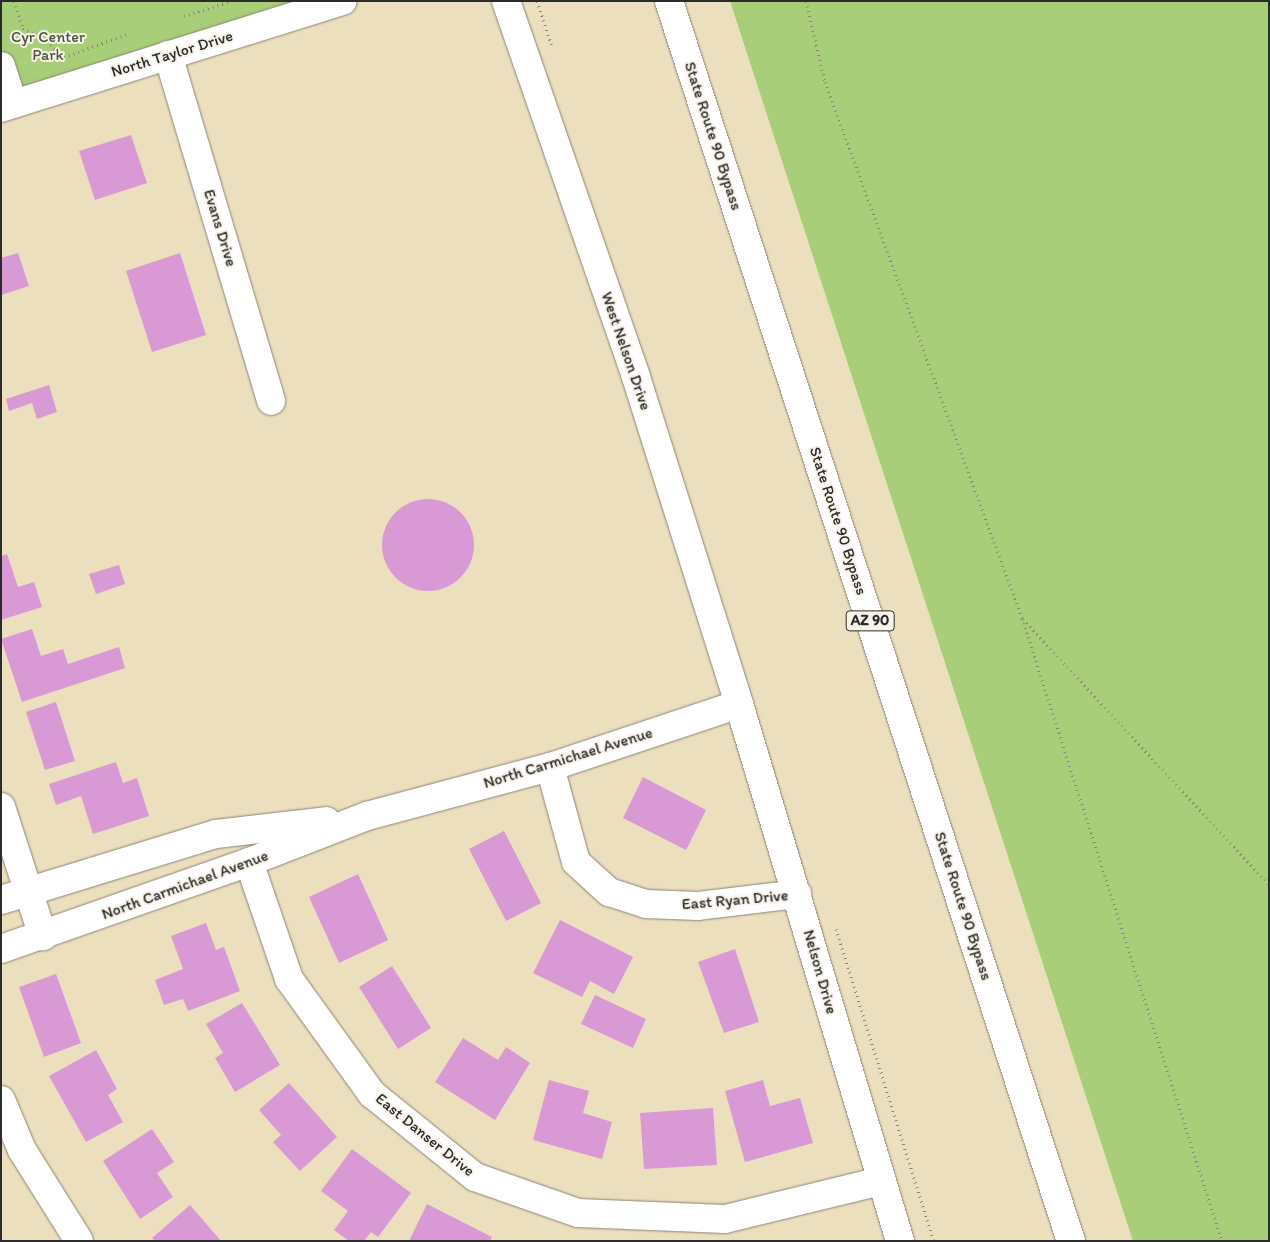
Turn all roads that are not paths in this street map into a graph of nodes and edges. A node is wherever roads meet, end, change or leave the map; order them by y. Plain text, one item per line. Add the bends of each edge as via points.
1 (343, 1) edge
2 (506, 1) edge
3 (669, 1) edge
4 (168, 55) junction
5 (1, 66) edge
6 (7, 106) edge
7 (271, 401) dead end
8 (739, 704) junction
9 (550, 767) junction
10 (1, 808) edge
11 (367, 816) junction
12 (249, 862) junction
13 (28, 891) junction
14 (797, 894) junction
15 (1, 900) edge
16 (43, 936) junction
17 (1, 950) edge
18 (1, 1100) edge
19 (881, 1180) junction
20 (79, 1241) edge
21 (900, 1241) edge
22 (1071, 1241) edge

1 - 4 main road, North Taylor Drive
2 - 8 main road, West Nelson Drive via 636,377
3 - 22 main road, State Route 90 Bypass / AZ 90
4 - 6 main road, North Taylor Drive
4 - 7 main road, Evans Drive
5 - 6 main road
8 - 9 main road, North Carmichael Avenue
8 - 14 main road, Nelson Drive
9 - 11 main road, North Carmichael Avenue
9 - 14 main road, East Ryan Drive via 576,862 609,892 646,904 698,906
10 - 13 main road
11 - 12 main road, North Carmichael Avenue
11 - 13 main road, North Carmichael Avenue via 216,834
12 - 16 main road, North Carmichael Avenue
12 - 19 main road, East Danser Drive via 294,986 372,1094 475,1177 578,1213 724,1218
13 - 15 main road, North Carmichael Avenue
13 - 16 main road
14 - 19 main road, Nelson Drive
16 - 17 main road, North Carmichael Avenue
18 - 20 main road via 22,1150
19 - 21 main road, Nelson Drive

